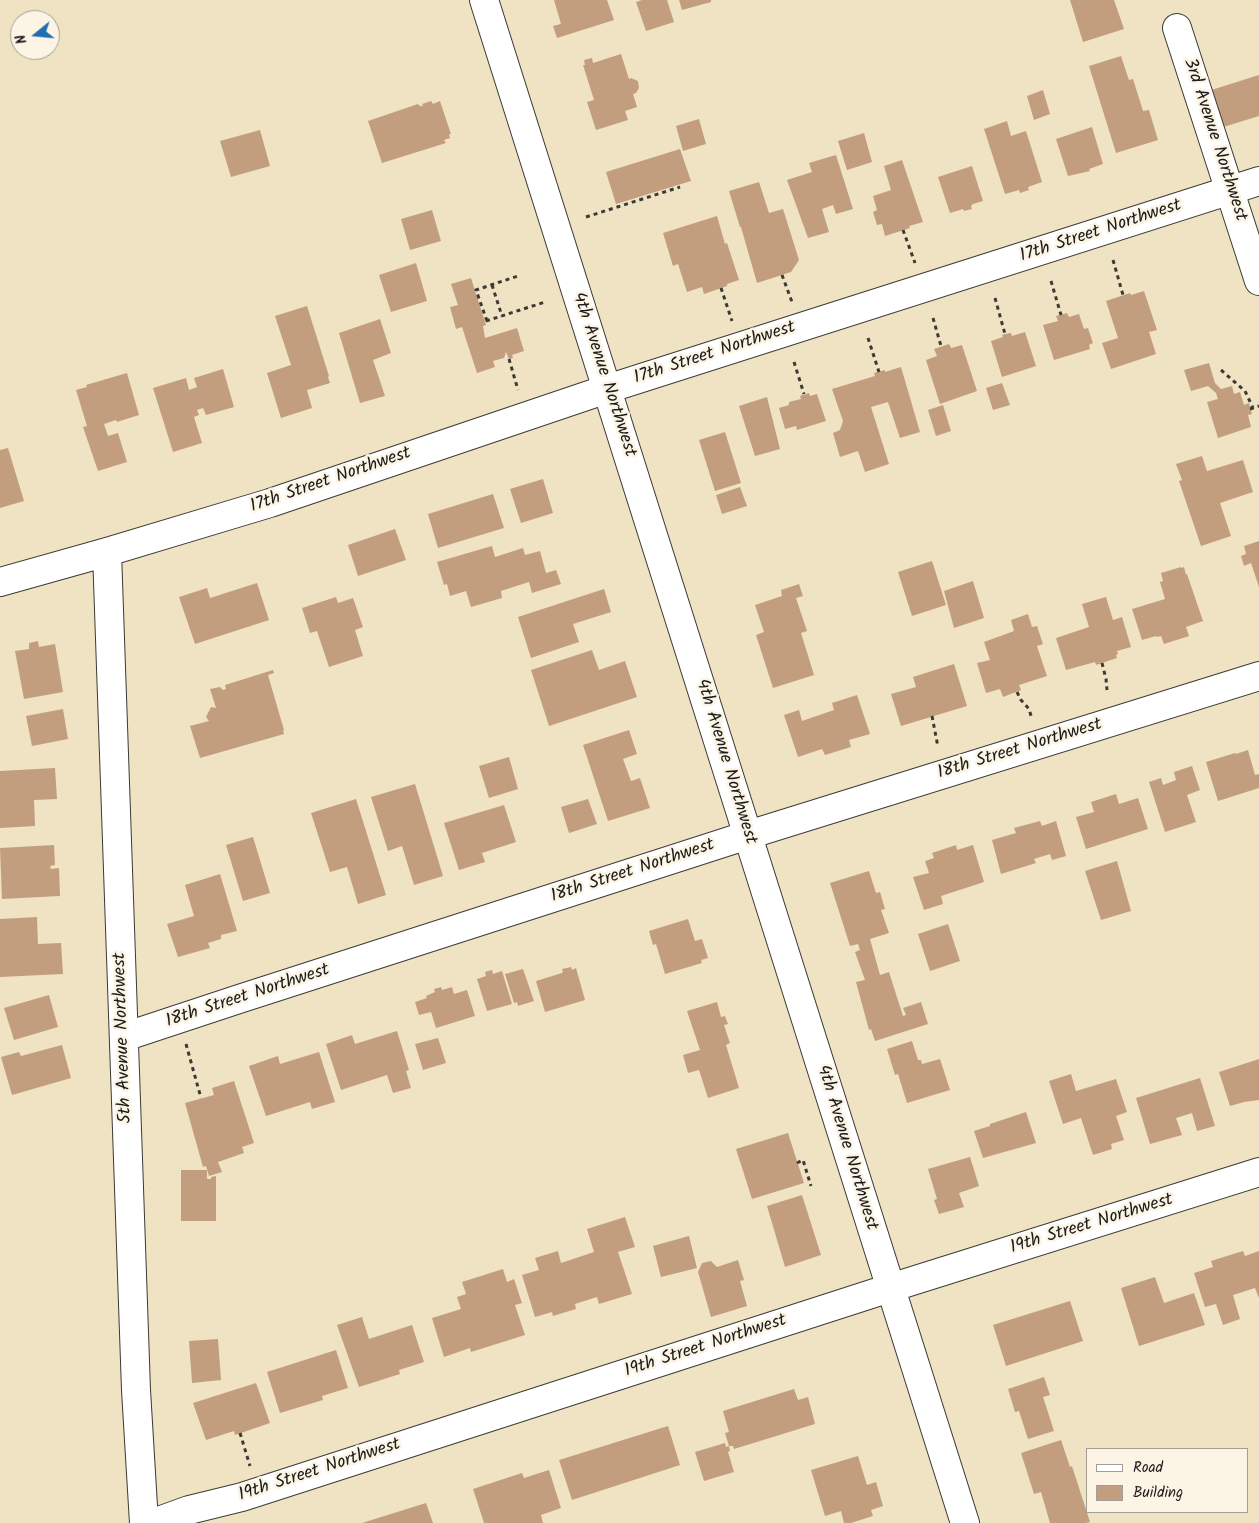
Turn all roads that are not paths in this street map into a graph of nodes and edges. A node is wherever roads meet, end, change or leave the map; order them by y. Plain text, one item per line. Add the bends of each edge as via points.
1 (484, 0) edge
2 (1177, 28) dead end
3 (1259, 181) edge
4 (1230, 191) junction
5 (1259, 281) edge
6 (607, 389) junction
7 (107, 552) junction
8 (0, 582) edge
9 (1259, 676) edge
10 (748, 835) junction
11 (124, 1037) junction
12 (1259, 1172) edge
13 (890, 1288) junction
14 (144, 1523) edge
15 (153, 1523) edge
16 (965, 1523) edge

1 - 6 street, 4th Avenue Northwest
2 - 4 street, 3rd Avenue Northwest
3 - 4 street, 17th Street Northwest
4 - 5 street, 3rd Avenue Northwest
4 - 6 street, 17th Street Northwest
6 - 7 street, 17th Street Northwest via 270,503
6 - 10 street, 4th Avenue Northwest
7 - 8 street, 17th Street Northwest
7 - 11 street, 5th Avenue Northwest
9 - 10 street, 18th Street Northwest
10 - 11 street, 18th Street Northwest
10 - 13 street, 4th Avenue Northwest
11 - 14 street, 5th Avenue Northwest via 136,1390
12 - 13 street, 19th Street Northwest
13 - 15 street, 19th Street Northwest
13 - 16 street, 4th Avenue Northwest

